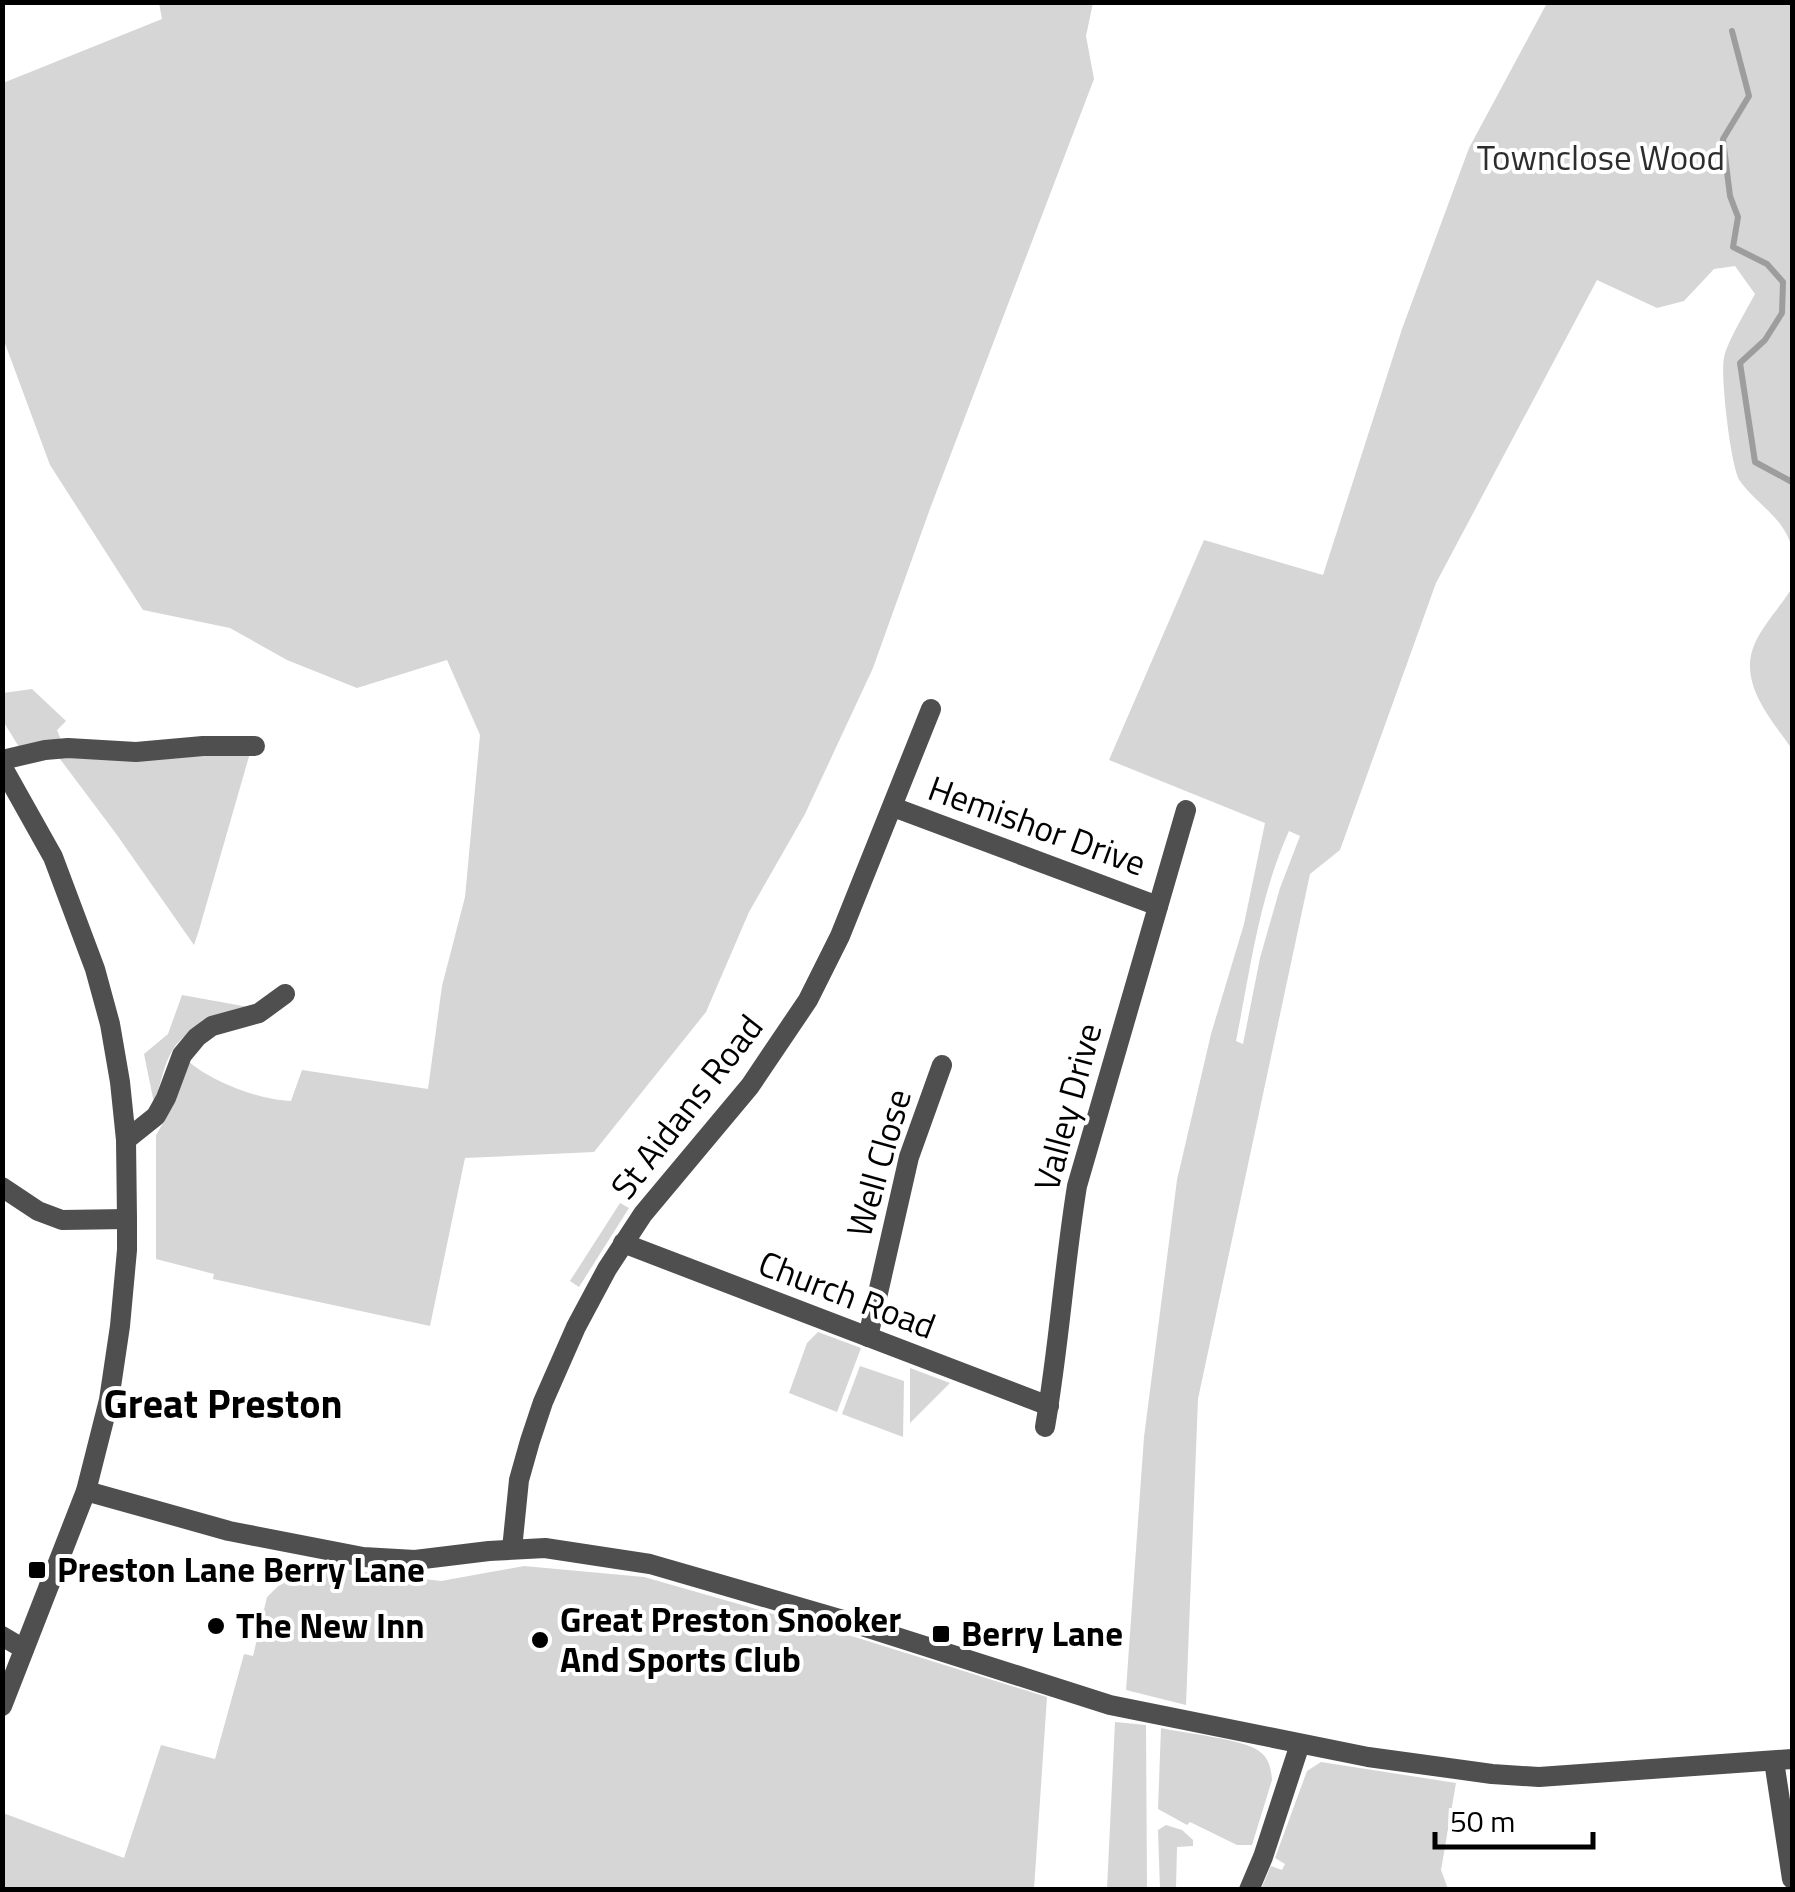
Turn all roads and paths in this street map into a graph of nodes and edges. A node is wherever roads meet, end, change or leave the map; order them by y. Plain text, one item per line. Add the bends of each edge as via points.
1 (931, 709) dead end
2 (256, 746) dead end
3 (2, 763) edge
4 (893, 807) junction
5 (1186, 810) dead end
6 (1158, 906) junction
7 (285, 994) dead end
8 (942, 1066) dead end
9 (126, 1140) junction
10 (2, 1187) edge
11 (127, 1219) junction
12 (623, 1244) junction
13 (868, 1337) junction
14 (1047, 1416) joint
15 (86, 1491) junction
16 (512, 1549) junction
17 (2, 1636) edge
18 (24, 1648) junction
19 (2, 1706) edge
20 (1300, 1744) junction
21 (1783, 1760) edge
22 (1792, 1879) edge
23 (1792, 1888) edge
24 (1249, 1890) edge
25 (1782, 1890) edge

1 - 4 street, St Aidans Road
2 - 3 street via 68,748
3 - 9 street via 53,857 95,969
4 - 6 street, Hemishor Drive
4 - 12 street, St Aidans Road via 808,1000 750,1086
5 - 6 street, Valley Drive
6 - 14 street, Valley Drive via 1077,1186
7 - 9 street via 259,1014 212,1026 197,1037 182,1055 156,1116
8 - 13 street, Well Close via 909,1156
9 - 11 street
10 - 11 street via 62,1220
11 - 15 street via 109,1400
12 - 13 street, Church Road
12 - 16 street, St Aidans Road via 543,1402 519,1480
13 - 14 street, Church Road
15 - 16 street via 229,1531 362,1557 414,1560
15 - 18 street
16 - 20 street via 650,1564 1110,1704
17 - 18 street
18 - 19 street
20 - 21 street via 1539,1777
20 - 24 street
21 - 22 street
23 - 25 street

